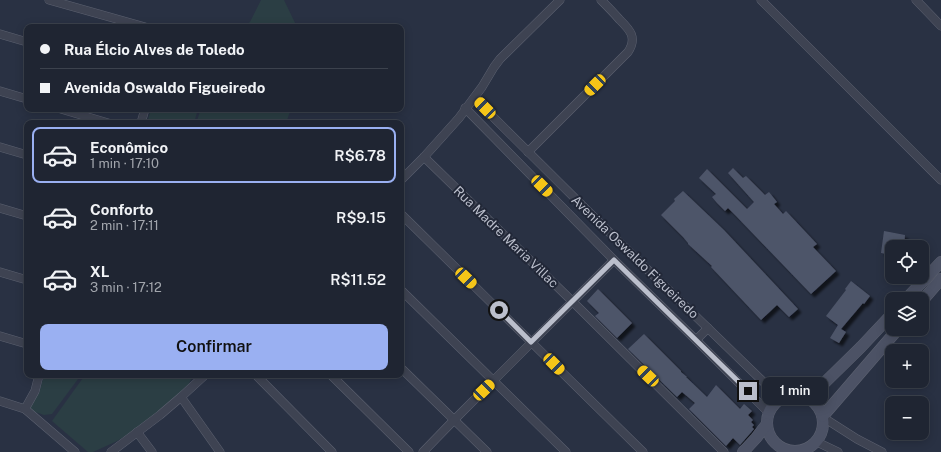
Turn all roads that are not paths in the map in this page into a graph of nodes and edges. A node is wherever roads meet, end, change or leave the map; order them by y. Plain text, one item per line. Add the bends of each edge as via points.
1 (48, 0) edge
2 (560, 0) edge
3 (601, 0) edge
4 (761, 0) edge
5 (916, 0) edge
6 (134, 24) edge
7 (941, 26) edge
8 (0, 34) edge
9 (24, 41) edge
10 (0, 91) edge
11 (24, 98) edge
12 (474, 98) junction
13 (465, 108) junction
14 (71, 112) edge
15 (98, 120) edge
16 (0, 147) edge
17 (528, 152) junction
18 (24, 154) edge
19 (424, 157) junction
20 (547, 170) junction
21 (404, 177) edge
22 (941, 180) edge
23 (537, 181) junction
24 (0, 208) edge
25 (24, 215) edge
26 (404, 217) edge
27 (609, 232) junction
28 (598, 243) junction
29 (614, 260) junction
30 (941, 262) edge
31 (0, 272) edge
32 (24, 279) edge
33 (941, 279) edge
34 (913, 292) edge
35 (404, 293) edge
36 (929, 293) edge
37 (572, 301) junction
38 (885, 321) edge
39 (708, 328) junction
40 (0, 336) edge
41 (892, 336) edge
42 (696, 340) junction
43 (531, 342) junction
44 (24, 343) edge
45 (404, 371) edge
46 (38, 378) edge
47 (202, 378) edge
48 (259, 378) edge
49 (334, 378) edge
50 (494, 380) junction
51 (182, 398) junction
52 (780, 398) junction
53 (809, 398) junction
54 (0, 401) edge
55 (25, 409) junction
56 (768, 412) junction
57 (823, 417) junction
58 (454, 420) junction
59 (767, 424) junction
60 (138, 432) junction
61 (822, 446) edge
62 (785, 451) edge
63 (75, 452) edge
64 (111, 452) edge
65 (152, 452) edge
66 (220, 452) edge
67 (332, 452) edge
68 (409, 452) edge
69 (423, 452) edge
70 (487, 452) edge
71 (566, 452) edge
72 (643, 452) edge
73 (724, 452) edge
74 (743, 452) edge
75 (838, 452) edge
76 (882, 452) edge

1 - 6 street
2 - 12 street via 500,59
3 - 17 street via 630,29 633,38 630,49
4 - 22 street
5 - 7 street
8 - 9 street
10 - 11 street
12 - 13 street
12 - 17 street, Avenida Oswaldo Figueiredo
13 - 19 street
13 - 23 street, Avenida Oswaldo Figueiredo
14 - 15 street
16 - 18 street
17 - 20 street, Avenida Oswaldo Figueiredo
19 - 21 street
19 - 37 street, Rua Madre Maria Villac
20 - 23 street
20 - 27 street, Avenida Oswaldo Figueiredo
23 - 28 street, Avenida Oswaldo Figueiredo
24 - 25 street
26 - 43 street
27 - 28 street
27 - 39 street, Avenida Oswaldo Figueiredo
28 - 29 street, Avenida Oswaldo Figueiredo
29 - 37 street
29 - 42 street, Avenida Oswaldo Figueiredo
30 - 34 main road
31 - 32 street
33 - 36 main road
35 - 50 street
37 - 43 street
37 - 73 street, Rua Madre Maria Villac
38 - 53 main road
39 - 42 street
39 - 52 street, Avenida Oswaldo Figueiredo
40 - 44 street
41 - 57 main road
42 - 56 street, Avenida Oswaldo Figueiredo
43 - 50 street
43 - 72 street
45 - 58 street
46 - 55 street via 35,391
47 - 51 street
48 - 67 street
49 - 68 street
50 - 58 street
50 - 71 street
51 - 60 street
51 - 66 street
52 - 53 main road via 795,394
52 - 56 main road
53 - 57 main road
54 - 55 street
55 - 63 street
56 - 59 main road
57 - 61 main road
57 - 76 street
58 - 69 street
58 - 70 street
59 - 62 main road via 773,442
59 - 74 main road
60 - 64 street
60 - 65 street
61 - 62 main road via 812,446 799,452
61 - 75 street

